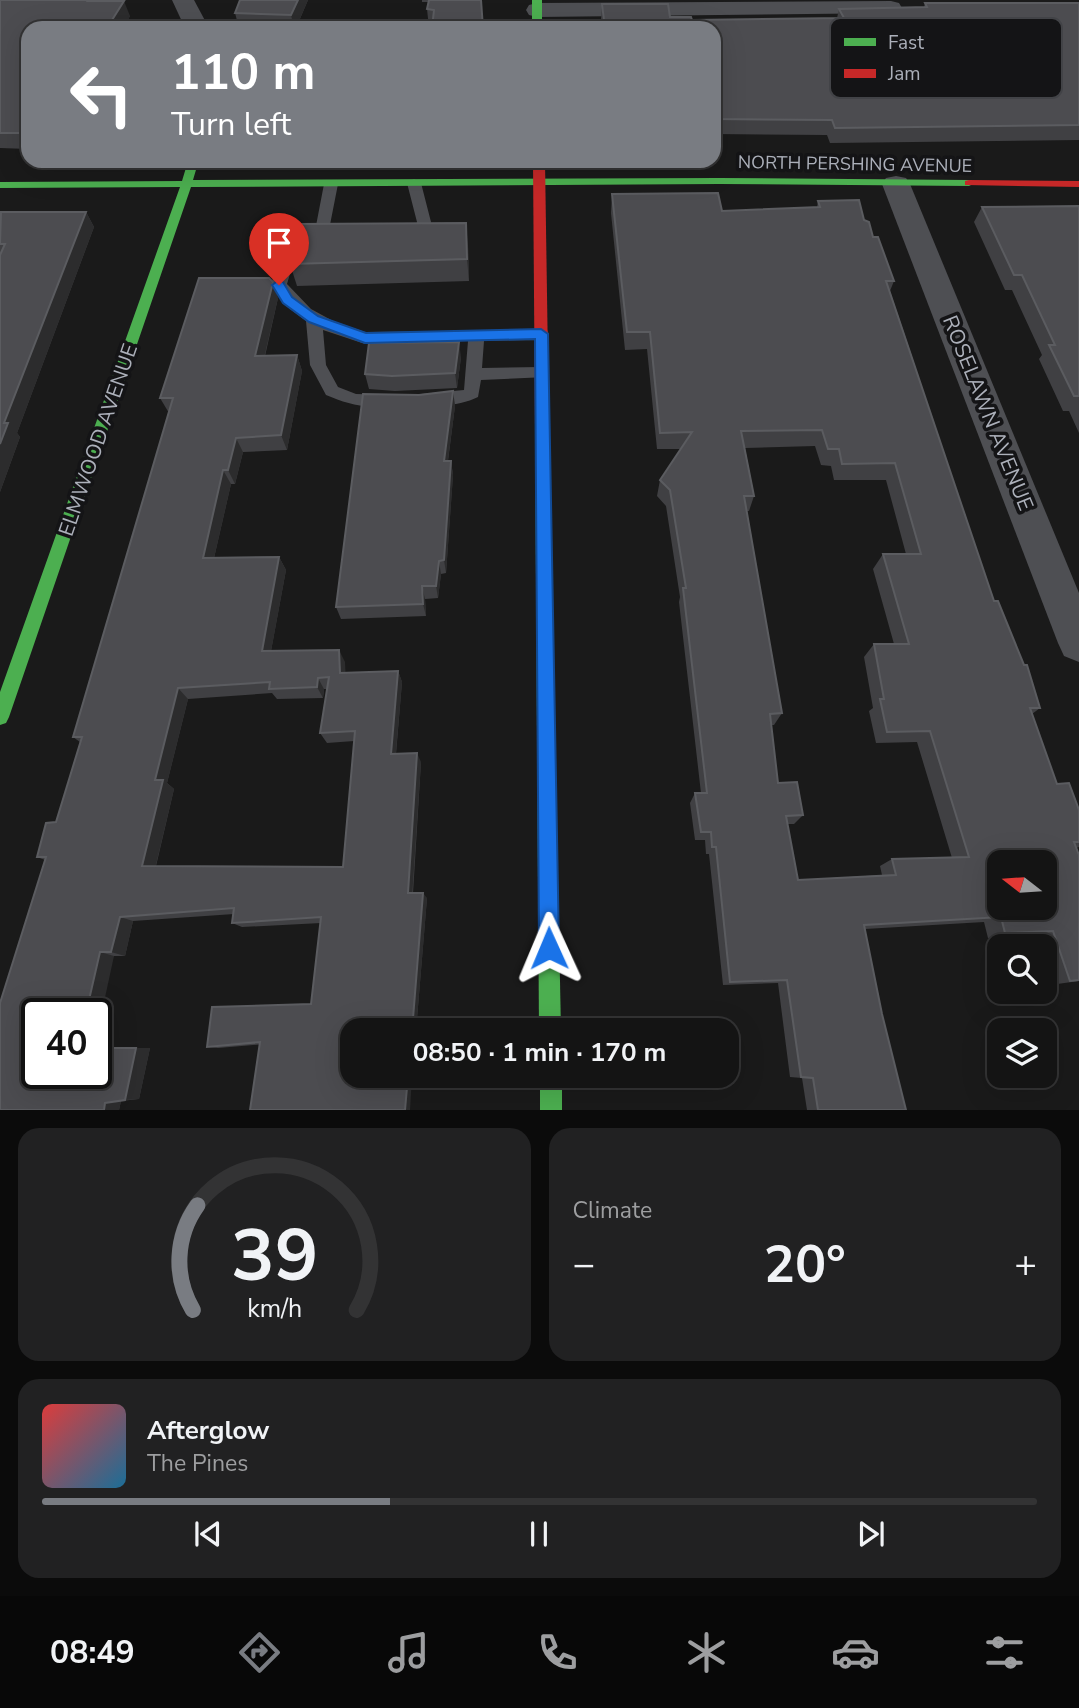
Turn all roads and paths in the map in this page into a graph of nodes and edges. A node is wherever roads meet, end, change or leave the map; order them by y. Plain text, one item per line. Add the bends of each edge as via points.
1 (183, 0) edge
2 (912, 8) edge
3 (537, 13) edge
4 (194, 21) edge
5 (191, 168) edge
6 (539, 168) edge
7 (414, 183) junction
8 (539, 183) junction
9 (187, 184) junction
10 (331, 184) junction
11 (896, 184) junction
12 (1079, 184) edge
13 (0, 185) edge
14 (388, 233) edge
15 (314, 319) junction
16 (541, 334) junction
17 (475, 335) junction
18 (541, 373) junction
19 (474, 374) junction
20 (1079, 643) edge
21 (0, 717) edge
22 (550, 1018) edge
23 (551, 1088) edge
24 (551, 1110) edge

1 - 4 street
2 - 3 street
5 - 9 street, ELMWOOD AVENUE
6 - 8 street
7 - 8 street, NORTH PERSHING AVENUE
7 - 10 street, NORTH PERSHING AVENUE
7 - 14 lane via 422,228
8 - 11 street, NORTH PERSHING AVENUE
8 - 16 street
9 - 10 street, NORTH PERSHING AVENUE
9 - 13 street, NORTH PERSHING AVENUE
9 - 21 street, ELMWOOD AVENUE
10 - 15 lane via 327,235 294,236 279,285 288,300
11 - 12 street, NORTH PERSHING AVENUE
11 - 20 street, ROSELAWN AVENUE
15 - 17 lane via 365,338
15 - 19 lane via 318,365 332,391 343,397 463,397 472,393
16 - 17 lane
16 - 18 street
17 - 19 lane
18 - 19 lane
18 - 22 street
23 - 24 street

